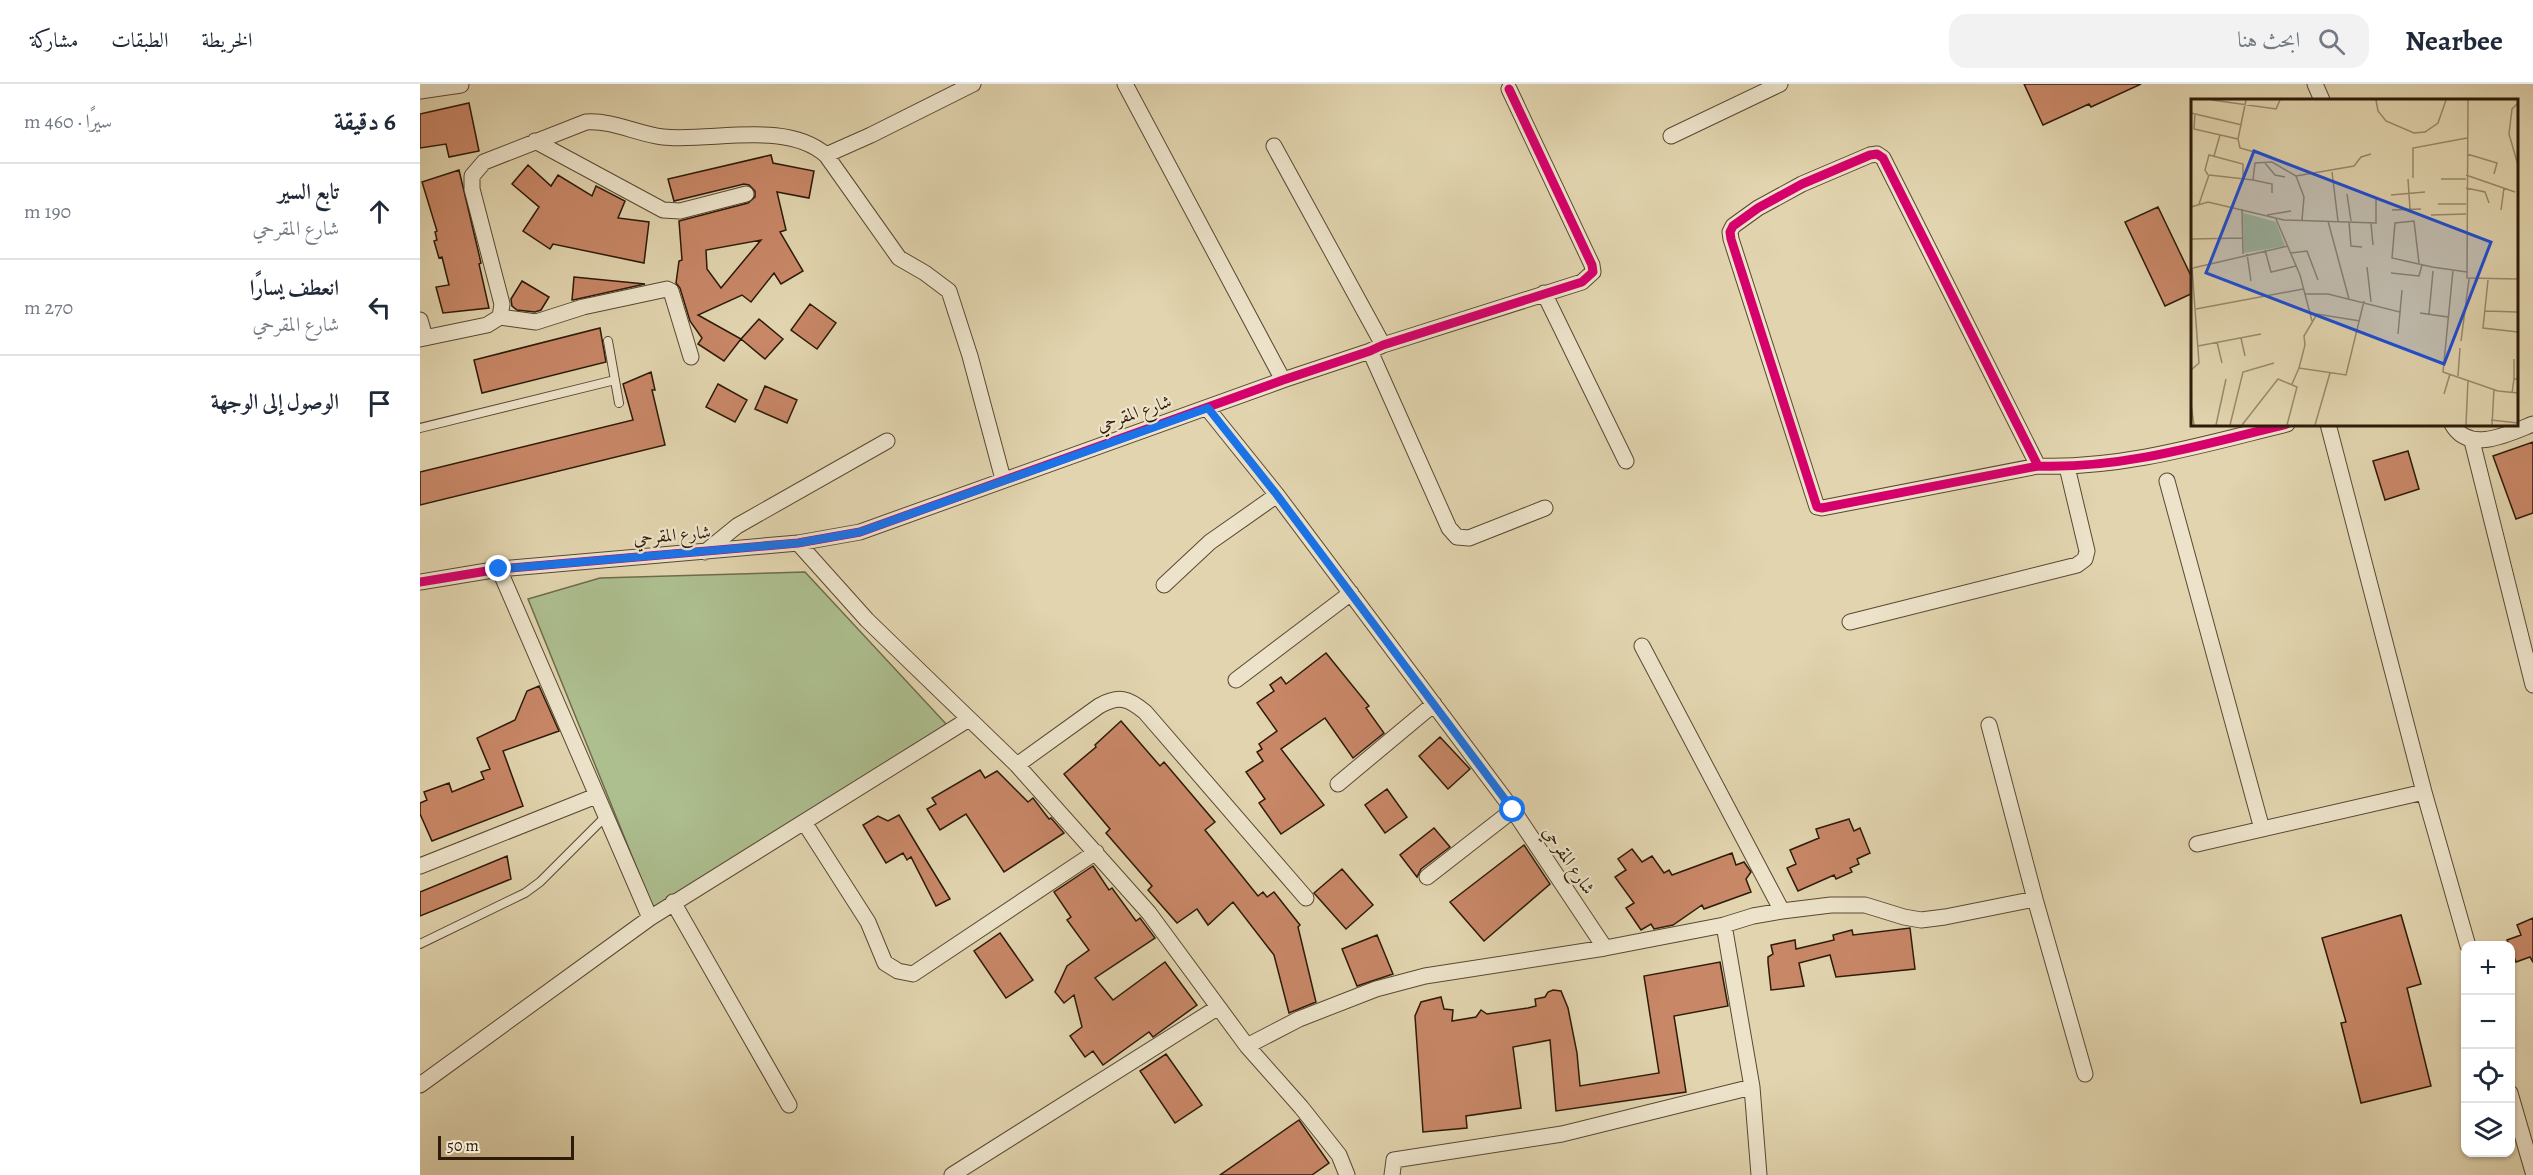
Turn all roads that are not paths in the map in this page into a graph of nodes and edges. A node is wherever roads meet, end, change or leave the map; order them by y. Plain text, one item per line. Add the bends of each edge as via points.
1 (973, 84) edge
2 (1125, 84) edge
3 (1780, 84) edge
4 (2315, 84) edge
5 (461, 85) edge
6 (1509, 88) dead end
7 (420, 91) edge
8 (2322, 99) edge
9 (1671, 136) dead end
10 (535, 141) junction
11 (1274, 146) dead end
12 (826, 155) junction
13 (746, 194) dead end
14 (1544, 293) junction
15 (500, 317) junction
16 (420, 320) edge
17 (423, 338) edge
18 (608, 341) dead end
19 (1376, 348) junction
20 (691, 357) dead end
21 (615, 380) junction
22 (1283, 380) junction
23 (619, 402) dead end
24 (1208, 408) junction
25 (2533, 424) edge
26 (2279, 426) edge
27 (2329, 426) edge
28 (2453, 426) edge
29 (420, 428) edge
30 (887, 441) dead end
31 (2472, 441) junction
32 (1626, 461) dead end
33 (2038, 466) junction
34 (2067, 467) junction
35 (1002, 479) junction
36 (2167, 481) dead end
37 (1277, 495) junction
38 (1545, 508) dead end
39 (798, 543) junction
40 (705, 552) junction
41 (499, 569) junction
42 (420, 582) edge
43 (1164, 585) dead end
44 (1351, 593) junction
45 (1850, 622) dead end
46 (1642, 646) dead end
47 (1236, 680) dead end
48 (2533, 685) edge
49 (1434, 704) junction
50 (969, 718) junction
51 (1989, 724) dead end
52 (1017, 765) junction
53 (1338, 784) dead end
54 (2424, 792) junction
55 (596, 795) junction
56 (1513, 810) junction
57 (605, 816) junction
58 (804, 822) junction
59 (2262, 829) junction
60 (2197, 844) dead end
61 (1096, 852) junction
62 (420, 866) edge
63 (1427, 878) dead end
64 (1306, 898) dead end
65 (2035, 899) junction
66 (673, 902) junction
67 (1782, 911) junction
68 (650, 918) junction
69 (1724, 925) junction
70 (2467, 941) edge
71 (420, 944) edge
72 (1605, 948) junction
73 (1217, 1008) junction
74 (1247, 1046) junction
75 (2085, 1074) dead end
76 (420, 1085) edge
77 (1752, 1087) junction
78 (2514, 1103) edge
79 (789, 1105) dead end
80 (2533, 1172) edge
81 (952, 1175) edge
82 (1347, 1175) edge
83 (1392, 1175) edge
84 (1759, 1175) edge

1 - 12 street
2 - 22 street
3 - 9 street
4 - 8 street
5 - 7 street
6 - 14 street via 1592,265 1593,272 1582,282
10 - 12 street via 598,121 665,137 797,138
10 - 13 street via 663,210 680,211
10 - 15 street via 484,162 472,176 502,304
11 - 19 street
12 - 35 street via 900,258 949,291
14 - 19 street
14 - 32 street
15 - 17 street via 487,325
15 - 20 street via 536,322 583,307 667,289 671,291
16 - 17 street
18 - 21 lane
19 - 22 street
19 - 38 street via 1449,528 1457,537 1469,538
21 - 23 lane
21 - 29 lane
22 - 24 street
24 - 35 street, شارع المقرحي
24 - 37 street, شارع المقرحي
25 - 31 street via 2502,436
26 - 34 street via 2150,457
27 - 54 street
28 - 31 street via 2458,434
30 - 40 street via 737,526
31 - 48 street
33 - 33 street via 1817,507 1731,239 1733,226 1802,184 1870,155 1883,158
33 - 34 street
34 - 45 street via 2087,551 2078,565
35 - 39 street, شارع المقرحي via 860,532
36 - 59 street
37 - 43 street via 1209,542
37 - 44 street, شارع المقرحي
39 - 40 street, شارع المقرحي
39 - 50 street via 867,620
40 - 41 street, شارع المقرحي
41 - 42 street, شارع المقرحي
41 - 55 street
44 - 47 street
44 - 49 street, شارع المقرحي
46 - 67 street
49 - 53 street
49 - 56 street, شارع المقرحي
50 - 52 street
50 - 58 street
51 - 65 street
52 - 61 street
52 - 64 street via 1112,699 1134,703
54 - 59 street
54 - 70 street
55 - 57 street
55 - 62 street
56 - 63 street
56 - 72 street, شارع المقرحي
57 - 68 street
57 - 71 lane via 525,893
58 - 61 street via 868,922 885,963 913,974
58 - 66 street
59 - 60 street
61 - 73 street via 1149,913
65 - 67 street via 1921,920 1865,905
65 - 75 street
66 - 68 street
66 - 79 street
67 - 69 street
68 - 76 street
69 - 72 street
69 - 77 street
72 - 74 street via 1425,976 1377,989 1299,1019
73 - 74 street
73 - 81 street
74 - 82 street via 1333,1147
77 - 83 street via 1562,1134 1394,1160
77 - 84 street
78 - 80 street

